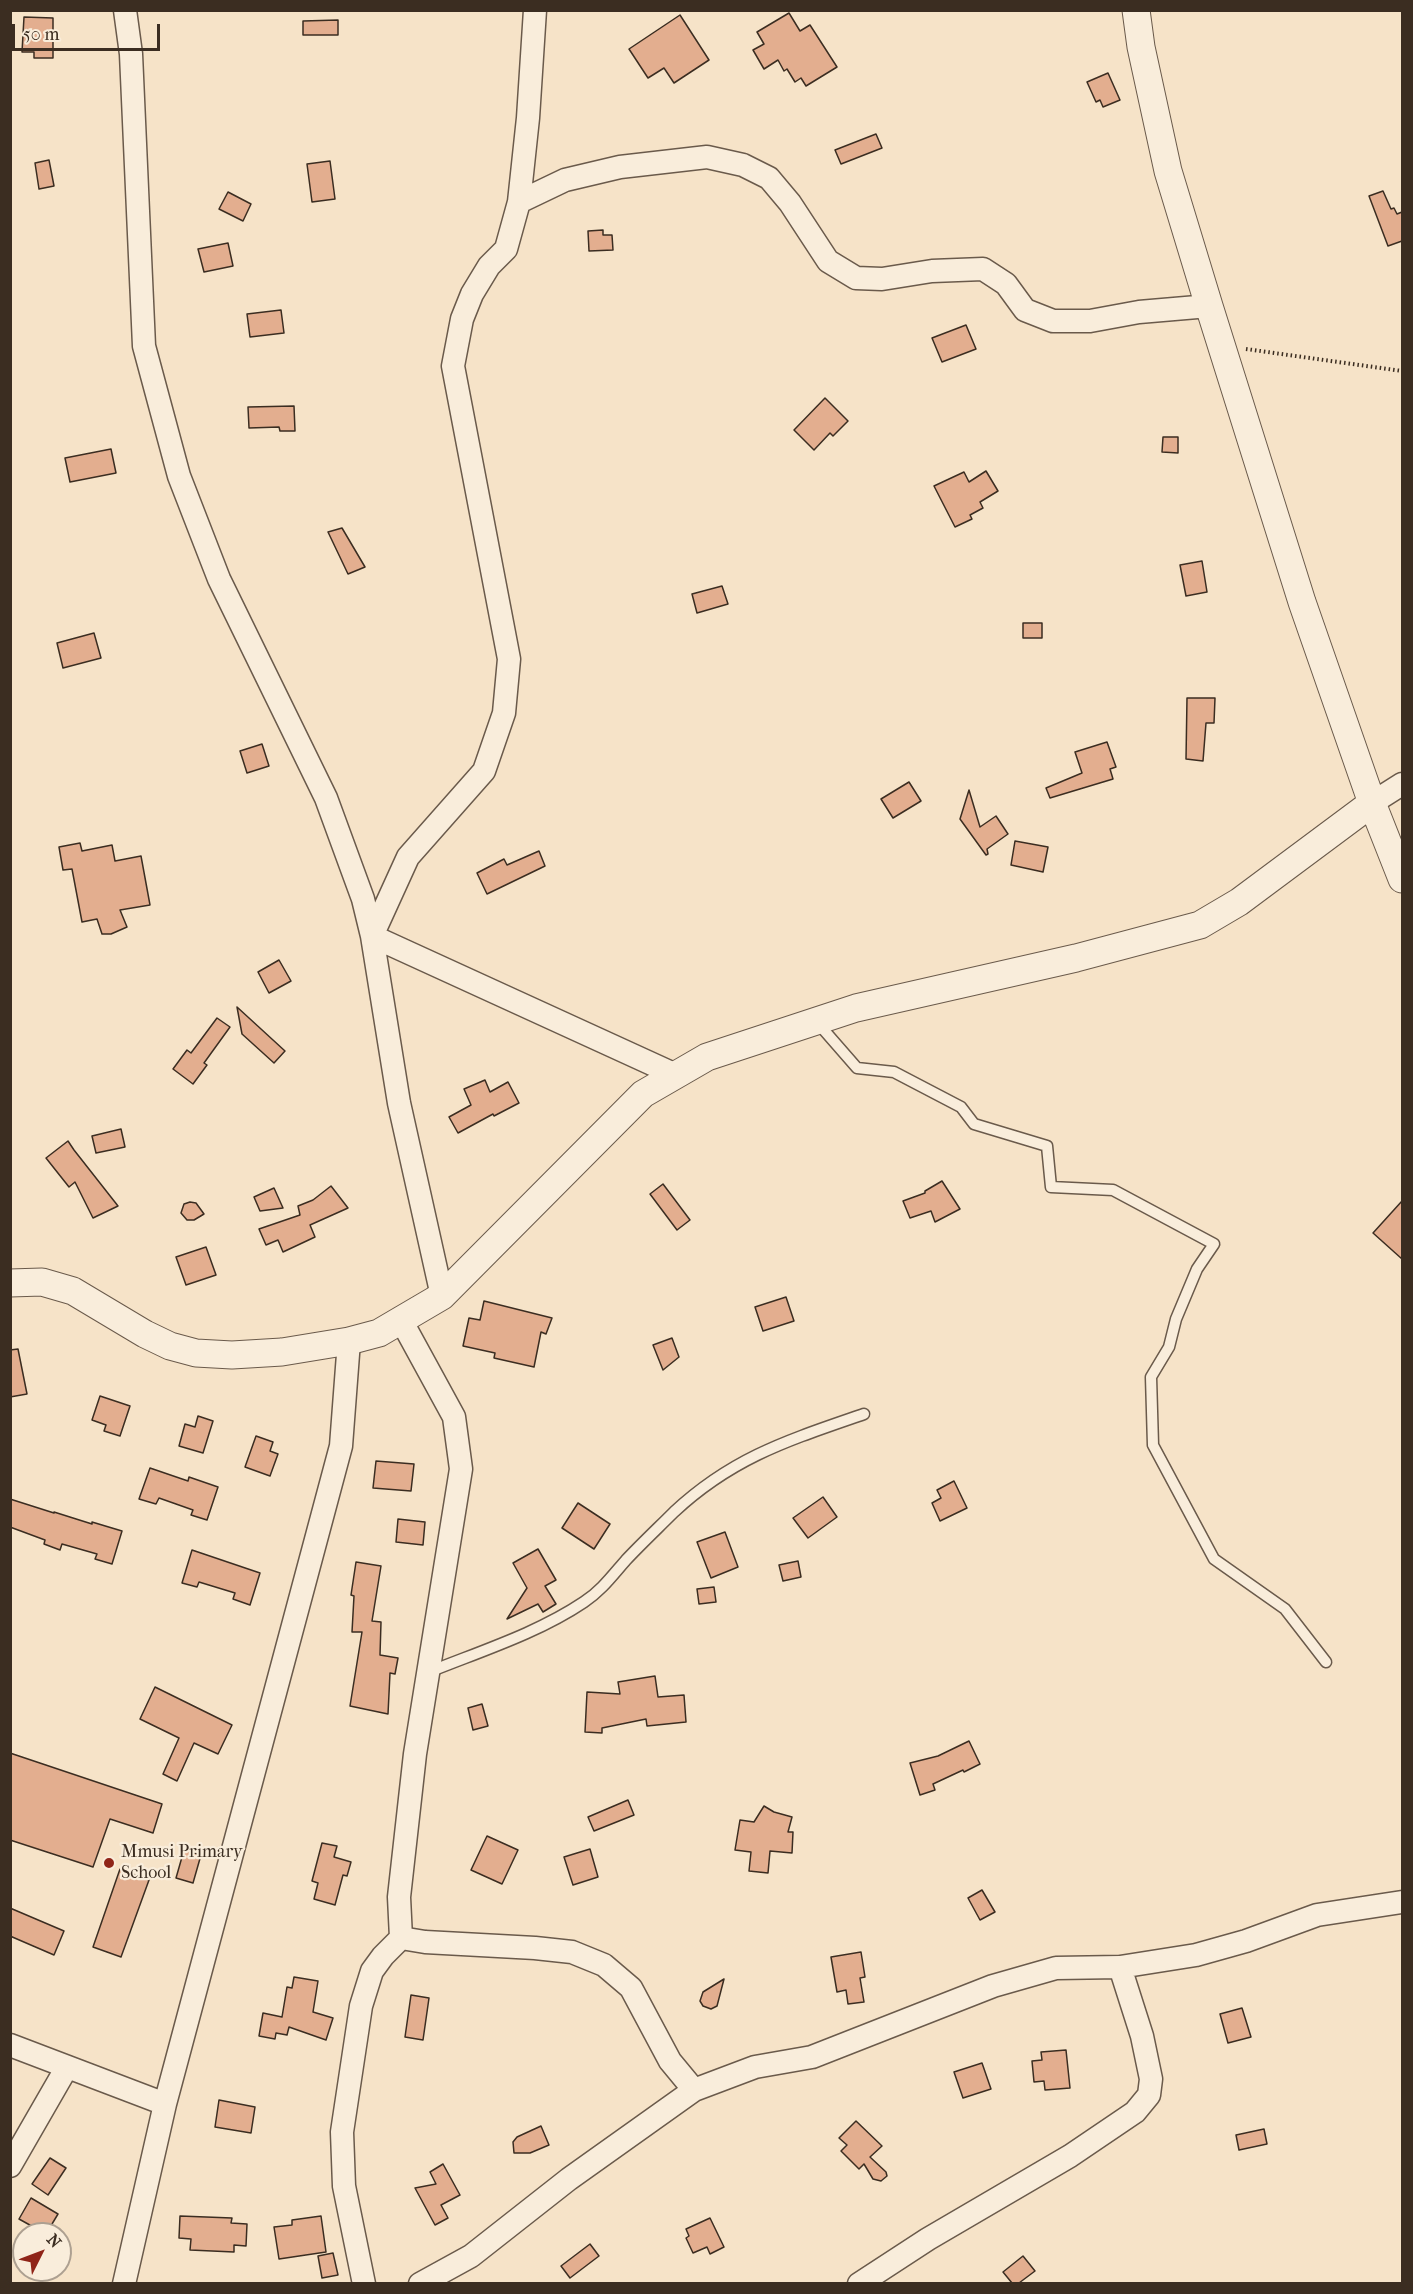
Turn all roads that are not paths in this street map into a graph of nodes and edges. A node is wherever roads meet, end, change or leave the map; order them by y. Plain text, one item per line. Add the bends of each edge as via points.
1 (125, 10) edge
2 (535, 10) edge
3 (1136, 10) edge
4 (519, 202) junction
5 (1209, 306) junction
6 (1402, 784) edge
7 (1371, 803) junction
8 (1402, 879) edge
9 (372, 936) junction
10 (816, 1021) junction
11 (676, 1075) junction
12 (10, 1283) edge
13 (442, 1296) junction
14 (401, 1320) junction
15 (349, 1341) junction
16 (864, 1414) dead end
17 (1326, 1662) dead end
18 (429, 1672) junction
19 (1402, 1902) edge
20 (401, 1938) junction
21 (1120, 1967) junction
22 (10, 2045) edge
23 (67, 2067) junction
24 (694, 2090) junction
25 (165, 2104) junction
26 (10, 2166) edge
27 (124, 2283) edge
28 (364, 2283) edge
29 (420, 2283) edge
30 (859, 2283) edge

1 - 9 street via 131,54 144,346 179,476 211,559 326,798 363,899
2 - 4 street
3 - 5 street via 1168,171
4 - 5 street via 565,180 620,167 707,157 743,165 769,178 828,261 856,278 983,269 1006,284 1025,310 1053,321 1090,321
4 - 9 street via 506,249 472,294 462,319 453,366 509,659 504,714 484,771 408,857
5 - 7 street via 1302,603
6 - 7 street
7 - 8 street
7 - 10 street via 1239,902 1200,925
9 - 11 street
9 - 13 street via 399,1103
10 - 11 street via 707,1057
10 - 17 lane via 857,1068 894,1072 961,1107 974,1124 1047,1146 1051,1187 1113,1190 1214,1244 1197,1269 1176,1318 1169,1347 1151,1377 1153,1444 1214,1559 1285,1609
11 - 13 street via 643,1094
12 - 15 street via 42,1282 73,1291 145,1334 196,1353 282,1352
13 - 14 street
14 - 15 street via 379,1333
14 - 18 street via 454,1417 461,1469
15 - 25 street via 339,1456
16 - 18 lane via 778,1443 726,1470 676,1510 583,1603 534,1629
18 - 20 street via 402,1856
19 - 21 street via 1317,1916 1196,1955
20 - 24 street via 572,1952 604,1965 631,1988 670,2061
20 - 28 street via 372,1971 361,2006 342,2132 344,2186
21 - 24 street via 1056,1968 993,1986 812,2057 755,2067
21 - 30 street via 1151,2079 1149,2095 1135,2112 1070,2156
22 - 23 street
23 - 25 street
23 - 26 street
24 - 29 street via 569,2179 471,2256
25 - 27 street

